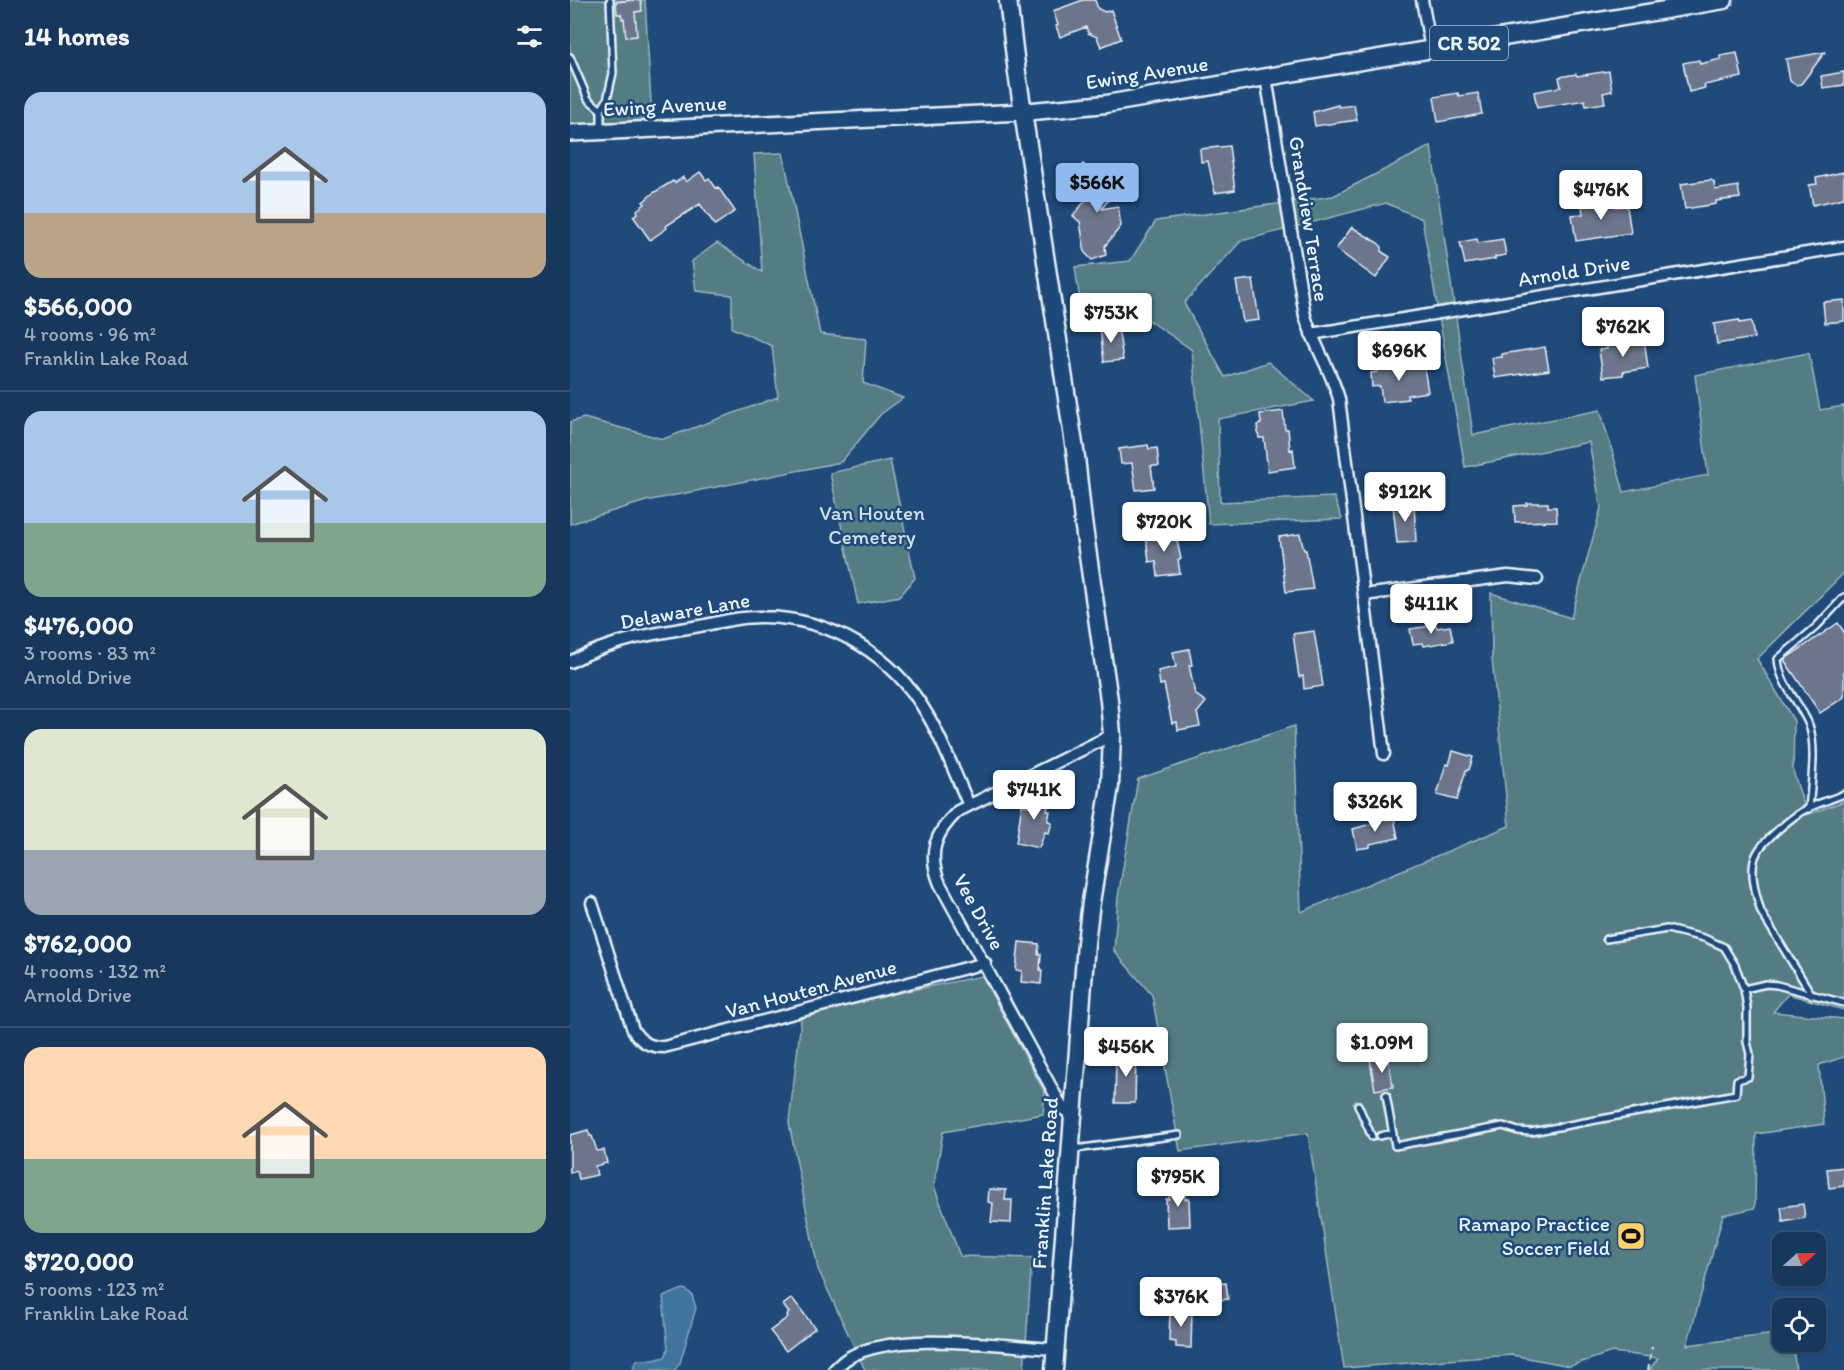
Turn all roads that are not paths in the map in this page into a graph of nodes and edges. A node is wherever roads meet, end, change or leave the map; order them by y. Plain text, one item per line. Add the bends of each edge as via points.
1 (610, 0) edge
2 (1008, 0) edge
3 (1422, 0) edge
4 (1724, 0) edge
5 (1431, 49) junction
6 (570, 57) edge
7 (1266, 77) junction
8 (601, 110) junction
9 (1023, 112) junction
10 (601, 131) junction
11 (570, 133) edge
12 (1844, 247) edge
13 (1311, 334) junction
14 (1536, 579) dead end
15 (1364, 596) junction
16 (1844, 597) edge
17 (570, 662) edge
18 (1112, 735) junction
19 (1384, 754) dead end
20 (1844, 794) edge
21 (969, 805) junction
22 (1809, 808) junction
23 (592, 903) dead end
24 (1606, 939) dead end
25 (985, 963) junction
26 (1744, 989) junction
27 (1812, 995) junction
28 (1844, 1004) edge
29 (1386, 1095) dead end
30 (1358, 1105) dead end
31 (1073, 1116) junction
32 (1393, 1133) junction
33 (1179, 1135) dead end
34 (1380, 1136) dead end
35 (1372, 1137) dead end
36 (1070, 1150) junction
37 (1056, 1349) junction
38 (834, 1370) edge
39 (1054, 1370) edge

1 - 8 lane via 613,73 608,100
2 - 9 main road, Franklin Lake Road
3 - 5 street
4 - 5 main road, Ewing Avenue / CR 502
5 - 7 main road, Ewing Avenue / CR 502
6 - 8 lane via 588,99
7 - 9 main road, Ewing Avenue / CR 502 via 1106,104
7 - 13 street, Grandview Terrace
8 - 10 lane
9 - 10 main road, Ewing Avenue
9 - 18 main road, Franklin Lake Road via 1076,457
10 - 11 main road, Ewing Avenue
12 - 13 street, Arnold Drive
13 - 15 street, Grandview Terrace via 1339,399
14 - 15 street via 1508,576
15 - 19 street, Grandview Terrace
16 - 22 lane via 1778,659 1784,683 1809,726 1813,762
17 - 21 street, Delaware Lane via 635,637 735,619 787,618 834,631 877,655 915,695
18 - 21 street, Vee Drive
18 - 31 main road, Franklin Lake Road via 1110,786 1088,932
20 - 22 lane
21 - 25 street, Vee Drive via 947,822 939,834 933,859 940,884
22 - 27 lane via 1766,841 1753,864 1761,912
23 - 25 street, Van Houten Avenue via 633,1030 647,1044 664,1047
24 - 26 lane via 1667,929 1717,942 1735,965
25 - 31 street, Vee Drive via 1063,1109
26 - 27 lane via 1766,984
26 - 32 lane via 1750,1054 1748,1077 1737,1080 1736,1094 1531,1132 1503,1126 1395,1146
27 - 28 lane
29 - 32 lane
30 - 35 lane
31 - 36 main road, Franklin Lake Road
32 - 34 lane
33 - 36 lane
36 - 37 main road, Franklin Lake Road
37 - 38 street via 894,1343 848,1358
37 - 39 main road, Franklin Lake Road

